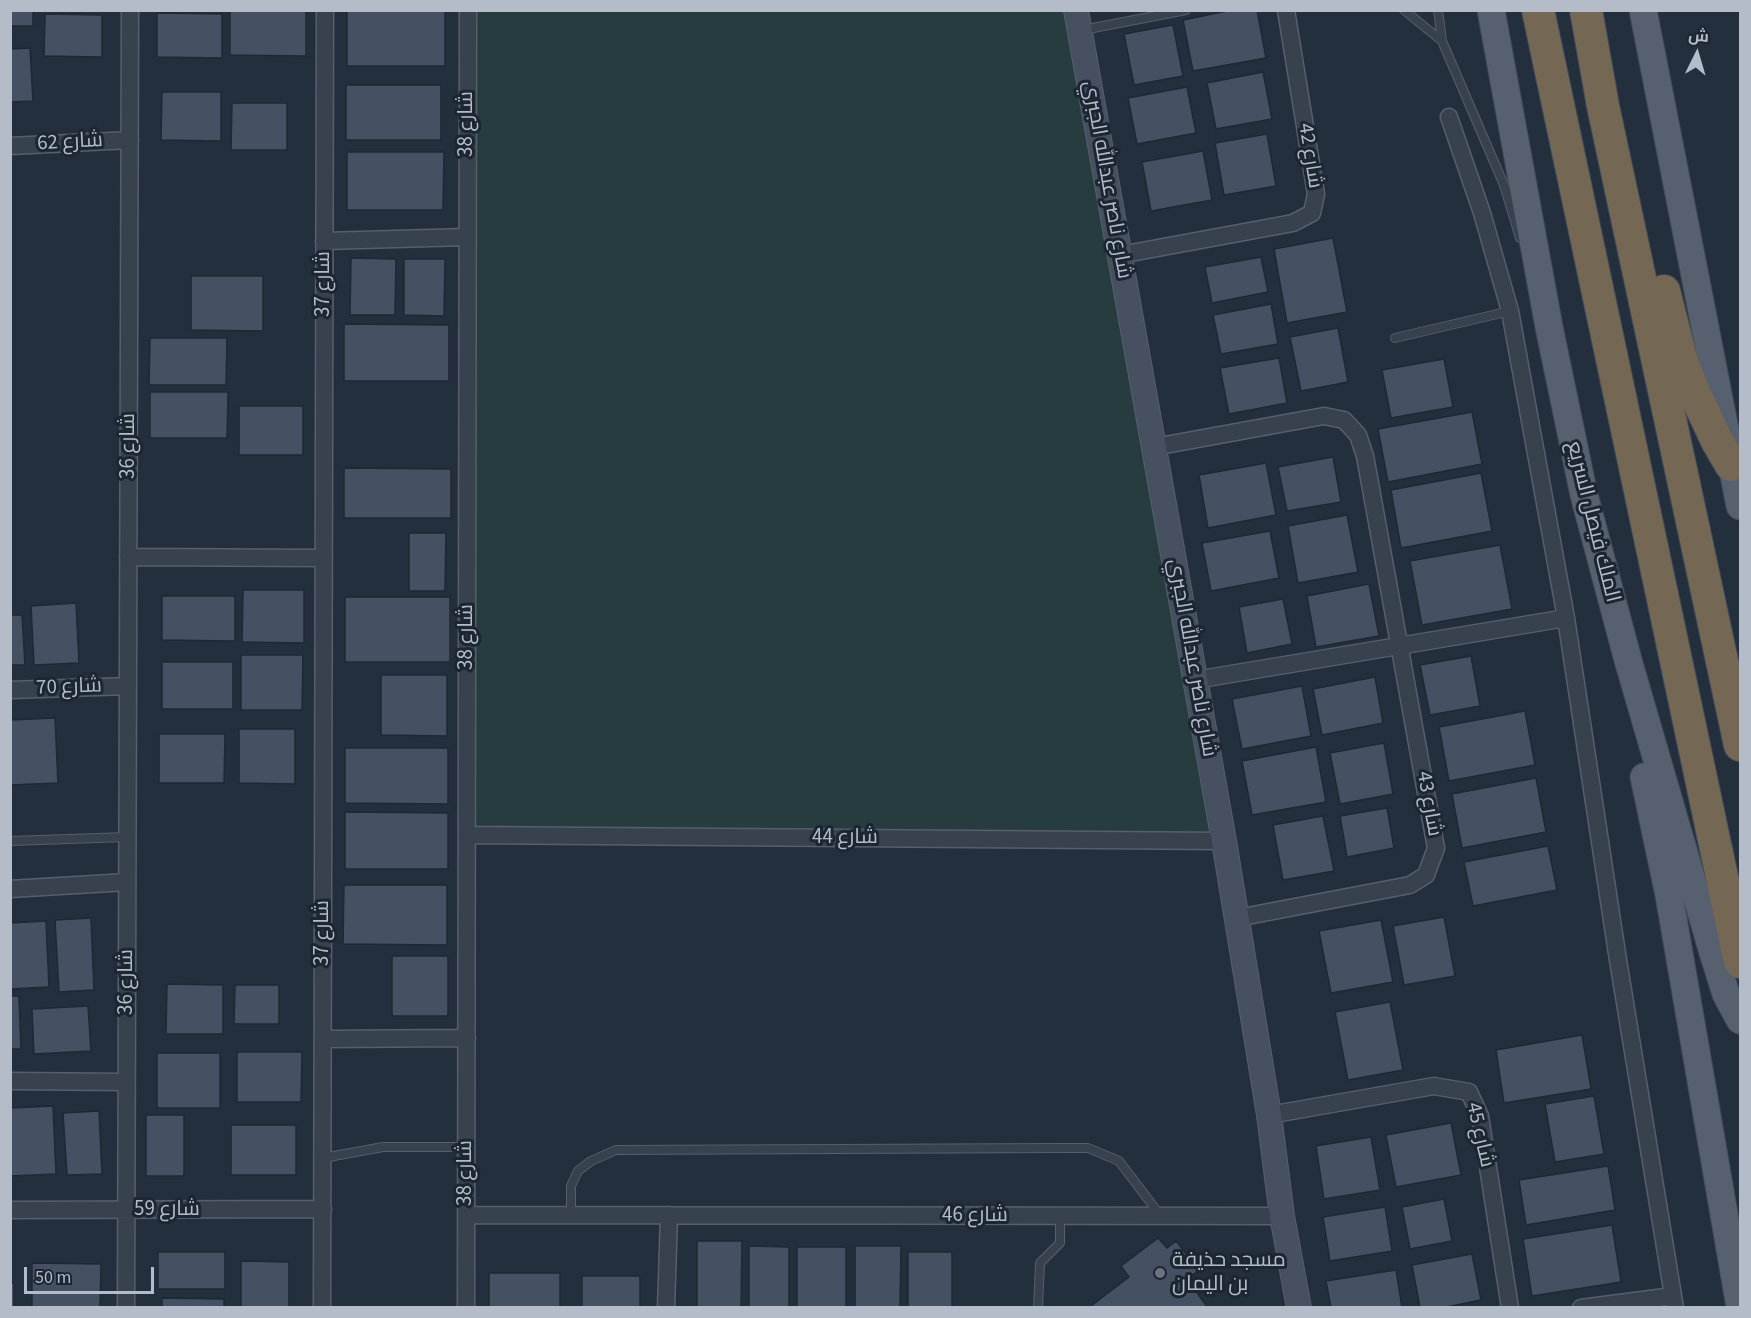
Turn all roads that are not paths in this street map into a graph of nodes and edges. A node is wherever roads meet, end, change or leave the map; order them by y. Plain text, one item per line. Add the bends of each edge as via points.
1 (130, 10) edge
2 (325, 10) edge
3 (468, 10) edge
4 (1186, 10) edge
5 (1286, 10) edge
6 (1404, 10) edge
7 (1438, 10) edge
8 (1491, 10) edge
9 (1538, 10) edge
10 (1586, 10) edge
11 (1643, 10) edge
12 (1077, 20) edge
13 (1442, 40) junction
14 (1603, 106) junction
15 (1449, 117) dead end
16 (130, 140) junction
17 (10, 146) edge
18 (467, 237) junction
19 (324, 241) junction
20 (1521, 243) dead end
21 (1120, 255) junction
22 (1530, 274) dead end
23 (1510, 311) junction
24 (1549, 327) junction
25 (1395, 338) dead end
26 (1154, 447) junction
27 (1731, 465) junction
28 (1740, 506) edge
29 (128, 557) junction
30 (324, 558) junction
31 (1566, 618) junction
32 (1399, 646) junction
33 (1628, 660) junction
34 (1195, 680) junction
35 (128, 686) junction
36 (10, 690) edge
37 (1740, 745) edge
38 (467, 835) junction
39 (127, 837) junction
40 (1224, 841) junction
41 (10, 842) edge
42 (127, 882) junction
43 (10, 889) edge
44 (1237, 918) junction
45 (1740, 962) edge
46 (1740, 1020) edge
47 (467, 1038) junction
48 (323, 1039) junction
49 (10, 1082) edge
50 (126, 1082) junction
51 (1269, 1115) junction
52 (466, 1147) junction
53 (323, 1158) junction
54 (323, 1209) junction
55 (10, 1210) edge
56 (126, 1210) junction
57 (466, 1215) junction
58 (571, 1215) junction
59 (669, 1215) junction
60 (1060, 1216) junction
61 (1160, 1216) junction
62 (1282, 1216) junction
63 (1674, 1302) edge
64 (1740, 1307) edge
65 (126, 1308) edge
66 (322, 1308) edge
67 (466, 1308) edge
68 (666, 1308) edge
69 (1038, 1308) edge
70 (1299, 1308) edge
71 (1510, 1308) edge
72 (1581, 1308) edge

1 - 16 street, شارع 36
2 - 19 street, شارع 37
3 - 18 street, شارع 38
4 - 12 lane
5 - 21 street, شارع 42 via 1316,194 1312,213 1293,223
6 - 13 lane
7 - 13 lane
8 - 24 main road, الملك فيصل السريع
9 - 45 highway
10 - 14 highway
11 - 27 main road
12 - 21 street, شارع ناصر عبدالله الجبري
13 - 20 lane via 1504,185
14 - 27 highway via 1632,165 1683,362 1705,417
14 - 37 highway
15 - 23 street
16 - 17 street, شارع 62
16 - 29 street, شارع 36
18 - 19 street
18 - 38 street, شارع 38
19 - 30 street, شارع 37
21 - 26 street, شارع ناصر عبدالله الجبري
22 - 24 lane
23 - 25 lane
23 - 31 street
24 - 33 main road, الملك فيصل السريع via 1584,495
26 - 32 street, شارع 43 via 1324,416 1344,420 1358,435 1365,456
26 - 34 street, شارع ناصر عبدالله الجبري
27 - 28 main road
29 - 30 street
29 - 35 street, شارع 36
30 - 48 street, شارع 37
31 - 32 street
31 - 63 street
32 - 34 street
32 - 44 street, شارع 43 via 1436,848 1426,875 1410,885
33 - 46 main road, الملك فيصل السريع via 1719,975
33 - 64 main road via 1637,742 1669,894
34 - 40 street, شارع ناصر عبدالله الجبري
35 - 36 street, شارع 70
35 - 39 street, شارع 36
38 - 40 street, شارع 44
38 - 47 street, شارع 38
39 - 41 lane
39 - 42 street, شارع 36
40 - 44 street, شارع ناصر عبدالله الجبري
42 - 43 street
42 - 50 street, شارع 36
44 - 51 street, شارع ناصر عبدالله الجبري
47 - 48 street
47 - 52 street, شارع 38
48 - 53 street, شارع 37
49 - 50 street
50 - 56 street, شارع 36
51 - 62 street, شارع ناصر عبدالله الجبري
51 - 71 street, شارع 45 via 1434,1086 1469,1092 1480,1116
52 - 53 lane via 383,1147
52 - 57 street, شارع 38
53 - 54 street, شارع 37
54 - 56 street, شارع 59
54 - 66 street, شارع 37
55 - 56 street, شارع 59
56 - 65 street, شارع 36
57 - 58 street, شارع 46
57 - 67 street, شارع 38
58 - 59 street, شارع 46
58 - 61 lane via 571,1186 578,1172 591,1161 616,1150 1088,1148 1119,1161
59 - 60 street, شارع 46
59 - 68 street
60 - 61 street, شارع 46
60 - 69 lane via 1060,1243 1040,1263
61 - 62 street, شارع 46
62 - 70 street, شارع ناصر عبدالله الجبري
63 - 72 street

